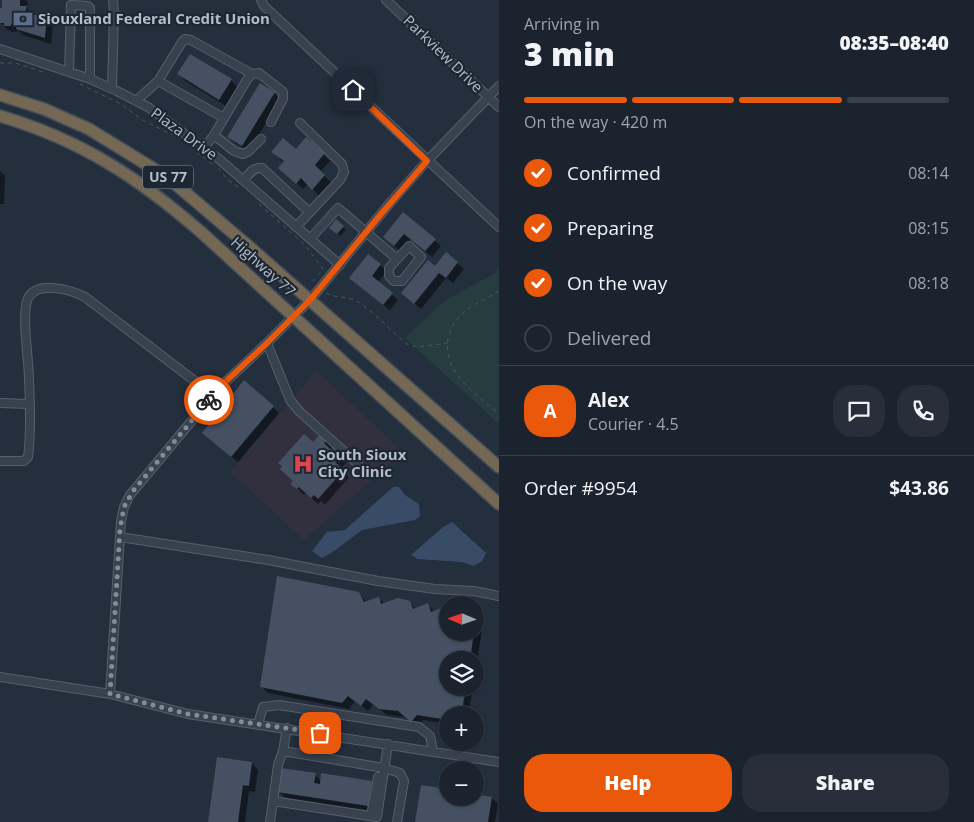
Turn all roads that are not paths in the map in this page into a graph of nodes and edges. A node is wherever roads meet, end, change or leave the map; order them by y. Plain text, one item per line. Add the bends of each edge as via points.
1 (113, 0) edge
2 (260, 0) edge
3 (386, 0) edge
4 (0, 49) edge
5 (69, 72) junction
6 (252, 74) junction
7 (90, 79) junction
8 (158, 81) junction
9 (499, 86) edge
10 (112, 88) junction
11 (0, 95) edge
12 (488, 98) junction
13 (136, 101) junction
14 (499, 108) edge
15 (0, 116) edge
16 (224, 118) junction
17 (271, 122) dead end
18 (300, 123) dead end
19 (214, 135) junction
20 (261, 139) dead end
21 (204, 148) junction
22 (427, 161) junction
23 (243, 185) junction
24 (309, 212) junction
25 (296, 226) junction
26 (499, 227) edge
27 (366, 232) junction
28 (310, 238) junction
29 (397, 259) junction
30 (340, 265) junction
31 (310, 300) junction
32 (294, 316) junction
33 (267, 343) junction
34 (213, 396) junction
35 (0, 403) edge
36 (30, 404) junction
37 (0, 461) edge
38 (358, 464) dead end
39 (499, 467) edge
40 (499, 504) edge
41 (120, 537) junction
42 (499, 596) edge
43 (0, 677) edge
44 (110, 694) junction
45 (324, 712) junction
46 (258, 724) junction
47 (286, 728) junction
48 (320, 733) junction
49 (388, 744) junction
50 (283, 751) junction
51 (433, 751) junction
52 (499, 762) edge
53 (382, 768) junction
54 (273, 801) junction
55 (375, 819) edge
56 (270, 822) edge
57 (397, 822) edge

1 - 10 street
2 - 22 street
3 - 12 street, Parkview Drive
4 - 5 street, Plaza Drive
5 - 7 street, Plaza Drive
5 - 7 street via 71,5 88,6
6 - 8 street via 185,39
6 - 16 street
6 - 17 street via 259,73 283,92 283,99
7 - 10 street, Plaza Drive
8 - 13 street
8 - 16 street
9 - 12 street
10 - 13 street, Plaza Drive
11 - 31 highway, Highway 77 / US 77 via 44,109 89,129 167,177
12 - 14 street, Parkview Drive
12 - 22 street
13 - 21 street, Plaza Drive
15 - 32 highway, Highway 77 / US 77 via 69,142 132,177 179,212
16 - 19 street
18 - 24 street via 342,164 344,172
19 - 20 street via 243,154
19 - 21 street
21 - 23 street, Plaza Drive
22 - 26 street
22 - 27 street
23 - 24 street via 250,171 262,168
23 - 25 street, Plaza Drive
24 - 25 street
25 - 28 street, Plaza Drive
27 - 28 street via 338,208
27 - 29 street
27 - 30 street
28 - 30 street, Plaza Drive
29 - 29 street via 409,246 421,257 402,281 394,282 389,276 389,268
30 - 31 street
31 - 32 street
31 - 39 highway, Highway 77 / US 77
32 - 33 street
32 - 40 highway, Highway 77 / US 77
33 - 34 street
33 - 38 street via 293,404
34 - 36 street via 85,297 49,288 32,293 27,301 26,354
34 - 41 street via 130,496 123,509
35 - 36 street
36 - 37 street via 27,459
41 - 42 street via 378,581
41 - 44 street
43 - 44 street
44 - 46 street via 188,714
45 - 46 street via 280,705 263,706
45 - 48 street
45 - 51 street via 419,727 430,736
46 - 47 street
47 - 48 street
47 - 50 street
48 - 49 street
49 - 51 street
49 - 53 street
50 - 53 street
50 - 54 street
51 - 52 street
53 - 55 street
53 - 57 street via 400,773 404,781
54 - 55 street
54 - 56 street

